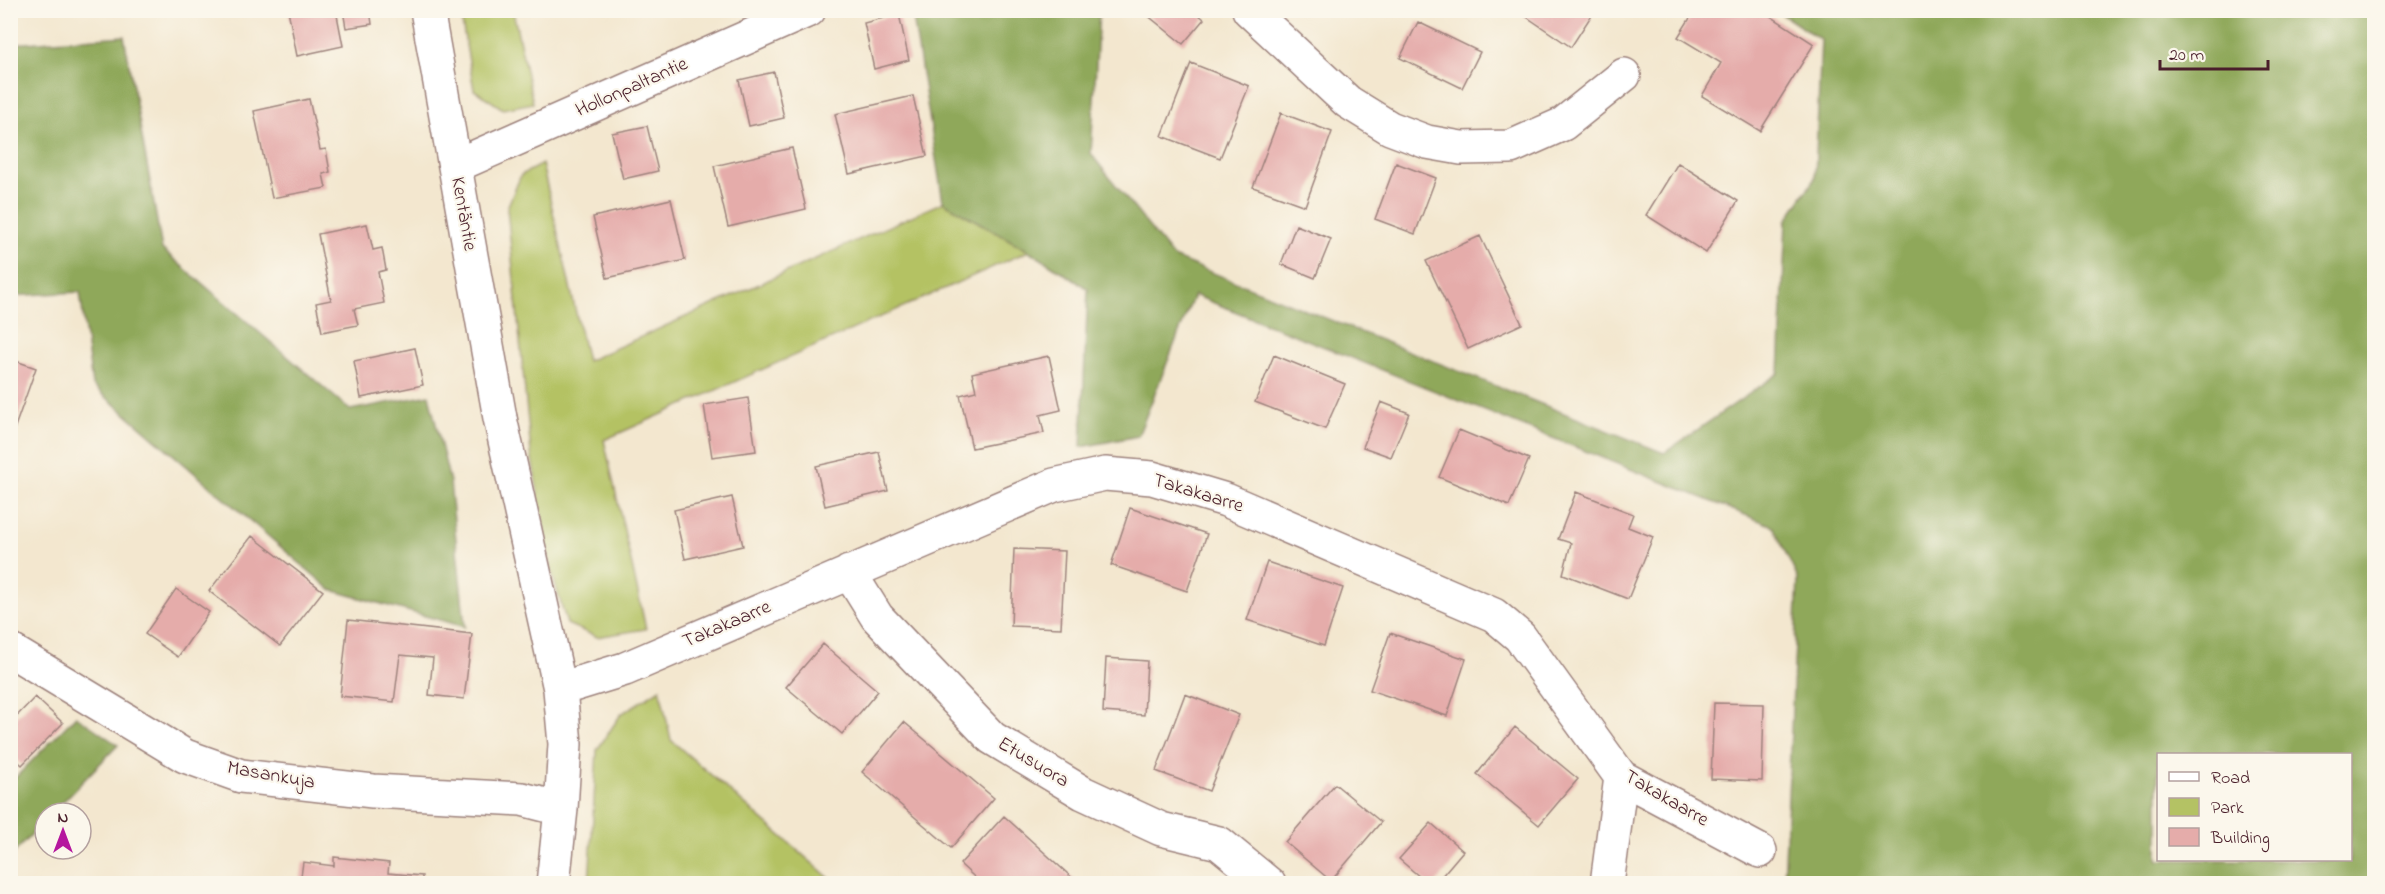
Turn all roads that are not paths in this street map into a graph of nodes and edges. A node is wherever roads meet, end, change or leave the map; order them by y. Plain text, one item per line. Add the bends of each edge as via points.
1 (427, 10) edge
2 (809, 10) edge
3 (1249, 10) edge
4 (1624, 75) dead end
5 (455, 166) junction
6 (849, 572) junction
7 (10, 650) edge
8 (560, 689) junction
9 (1621, 777) junction
10 (561, 809) junction
11 (1760, 851) dead end
12 (553, 884) edge
13 (1269, 884) edge
14 (1607, 884) edge

1 - 5 street, Kentäntie
2 - 5 street, Hollonpaltantie
3 - 4 street via 1348,102 1390,128 1427,142 1461,148 1511,147 1563,124
5 - 8 street, Kentäntie via 500,418
6 - 8 street, Takakaarre via 625,669
6 - 9 street, Takakaarre via 1054,485 1105,474 1152,478 1226,500 1494,615 1520,637
6 - 13 street, Etusuora via 877,617 992,738 1083,793 1161,829 1219,843
7 - 10 street, Masankuja via 185,756 241,776 373,791 522,799
8 - 10 street via 564,744
9 - 11 street, Takakaarre
9 - 14 street
10 - 12 street

